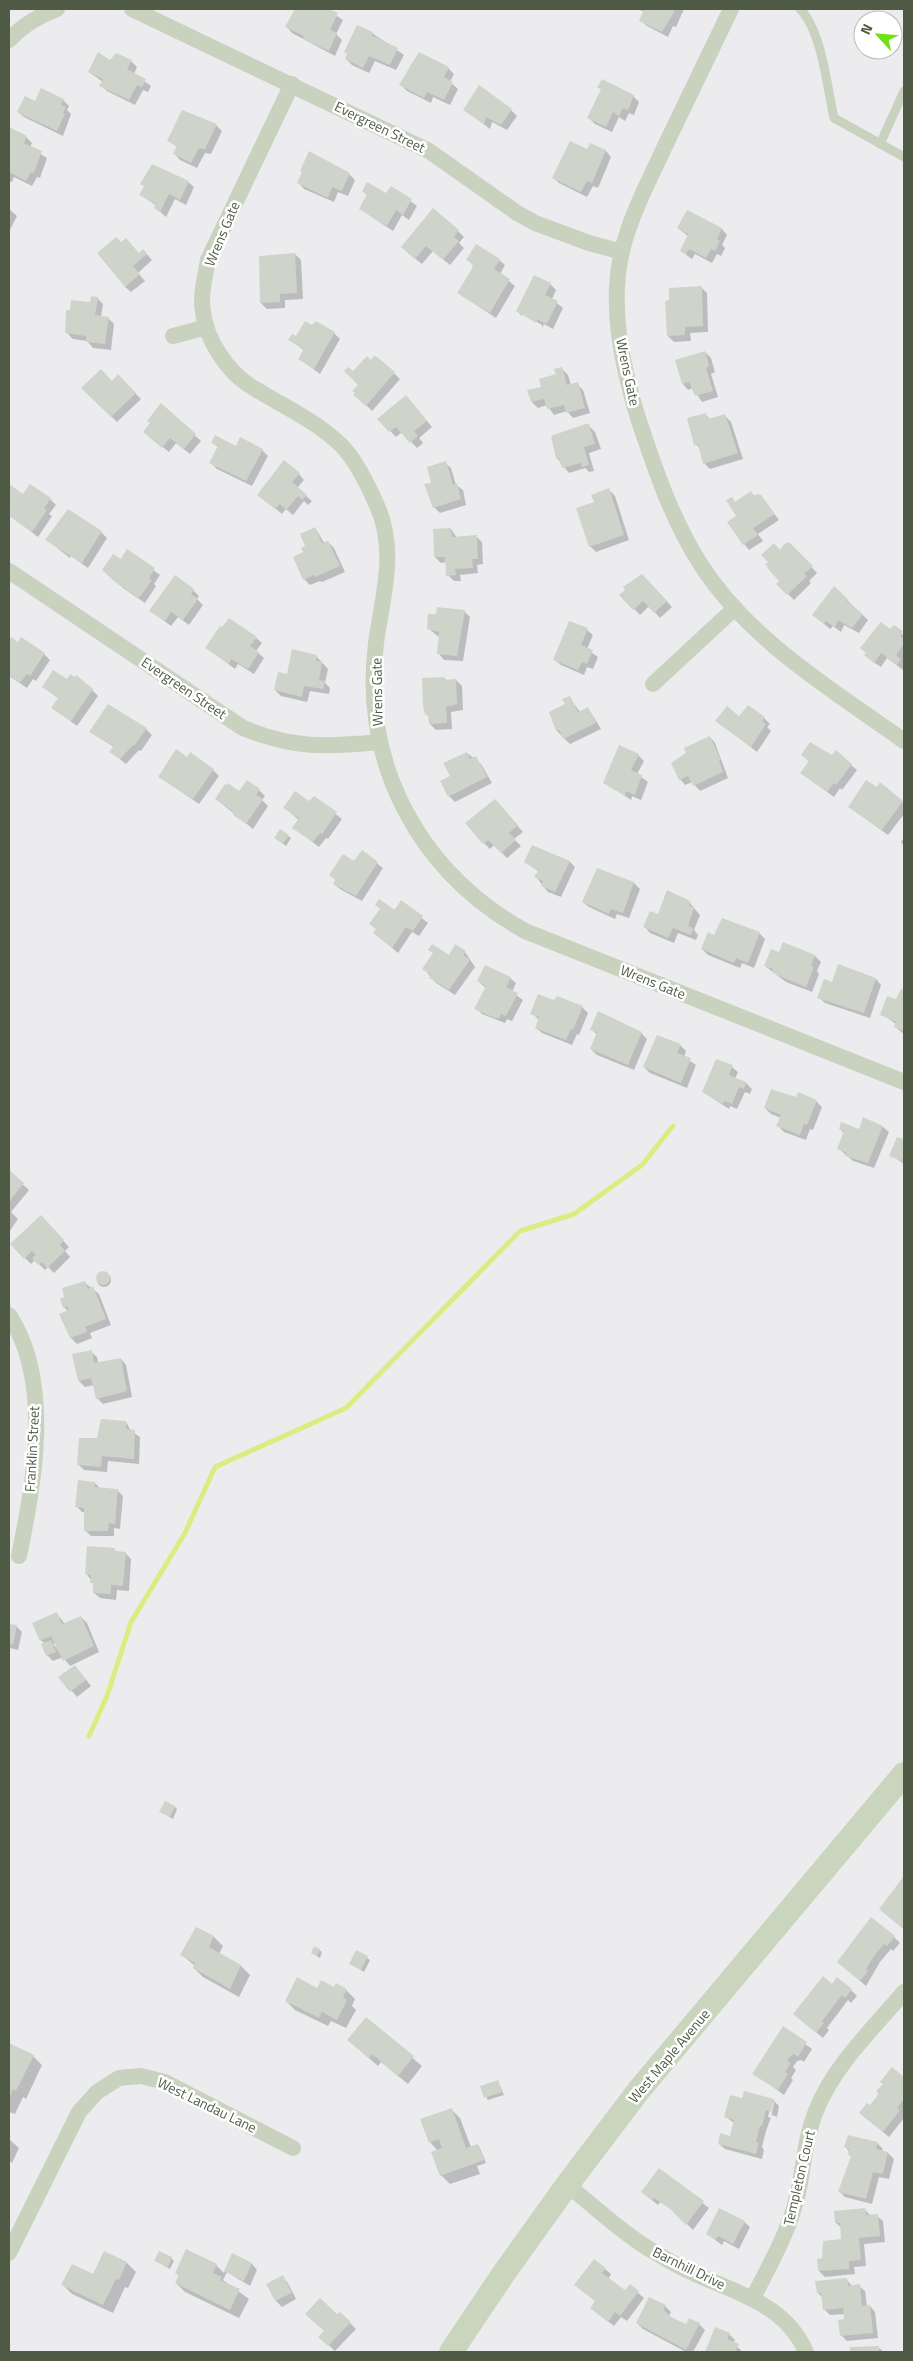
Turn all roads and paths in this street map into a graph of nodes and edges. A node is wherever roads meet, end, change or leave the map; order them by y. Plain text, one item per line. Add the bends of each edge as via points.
1 (57, 9) edge
2 (132, 9) edge
3 (731, 9) edge
4 (800, 9) edge
5 (9, 40) edge
6 (292, 84) junction
7 (904, 91) edge
8 (880, 144) junction
9 (904, 156) edge
10 (622, 252) junction
11 (207, 327) junction
12 (172, 336) dead end
13 (9, 571) edge
14 (735, 608) junction
15 (653, 684) dead end
16 (904, 741) edge
17 (379, 742) junction
18 (904, 1082) edge
19 (9, 1315) edge
20 (19, 1556) dead end
21 (904, 1774) edge
22 (904, 1992) edge
23 (293, 2148) dead end
24 (567, 2185) junction
25 (9, 2253) edge
26 (753, 2298) junction
27 (451, 2352) edge
28 (806, 2352) edge

1 - 5 street via 20,28
2 - 6 street, Evergreen Street
3 - 10 street, Wrens Gate via 633,213
4 - 8 lane via 808,17 817,44 834,118
6 - 10 street, Evergreen Street via 429,151 535,223
6 - 11 street, Wrens Gate via 208,260 202,313
7 - 8 lane
8 - 9 lane
10 - 14 street, Wrens Gate via 618,321 621,352 632,399 659,482 680,527 701,565
11 - 12 street
11 - 17 street, Wrens Gate via 211,340 229,366 247,384 313,422 342,446 362,475 379,510 387,547 387,580 373,680
13 - 17 street, Evergreen Street via 243,728 300,746
14 - 15 street
14 - 16 street, Wrens Gate via 800,666
17 - 18 street, Wrens Gate via 391,780 427,847 456,882 503,918 525,931
19 - 20 street, Franklin Street via 26,1352 35,1402 29,1508
21 - 24 main road, West Maple Avenue via 646,2082
22 - 26 street, Templeton Court via 827,2088 805,2144 798,2194 784,2236
23 - 25 street, West Landau Lane via 164,2082 141,2076 119,2078 97,2092 79,2112
24 - 26 street, Barnhill Drive via 649,2249 690,2272
24 - 27 main road, West Maple Avenue
26 - 28 street, Barnhill Drive via 782,2318 796,2333

